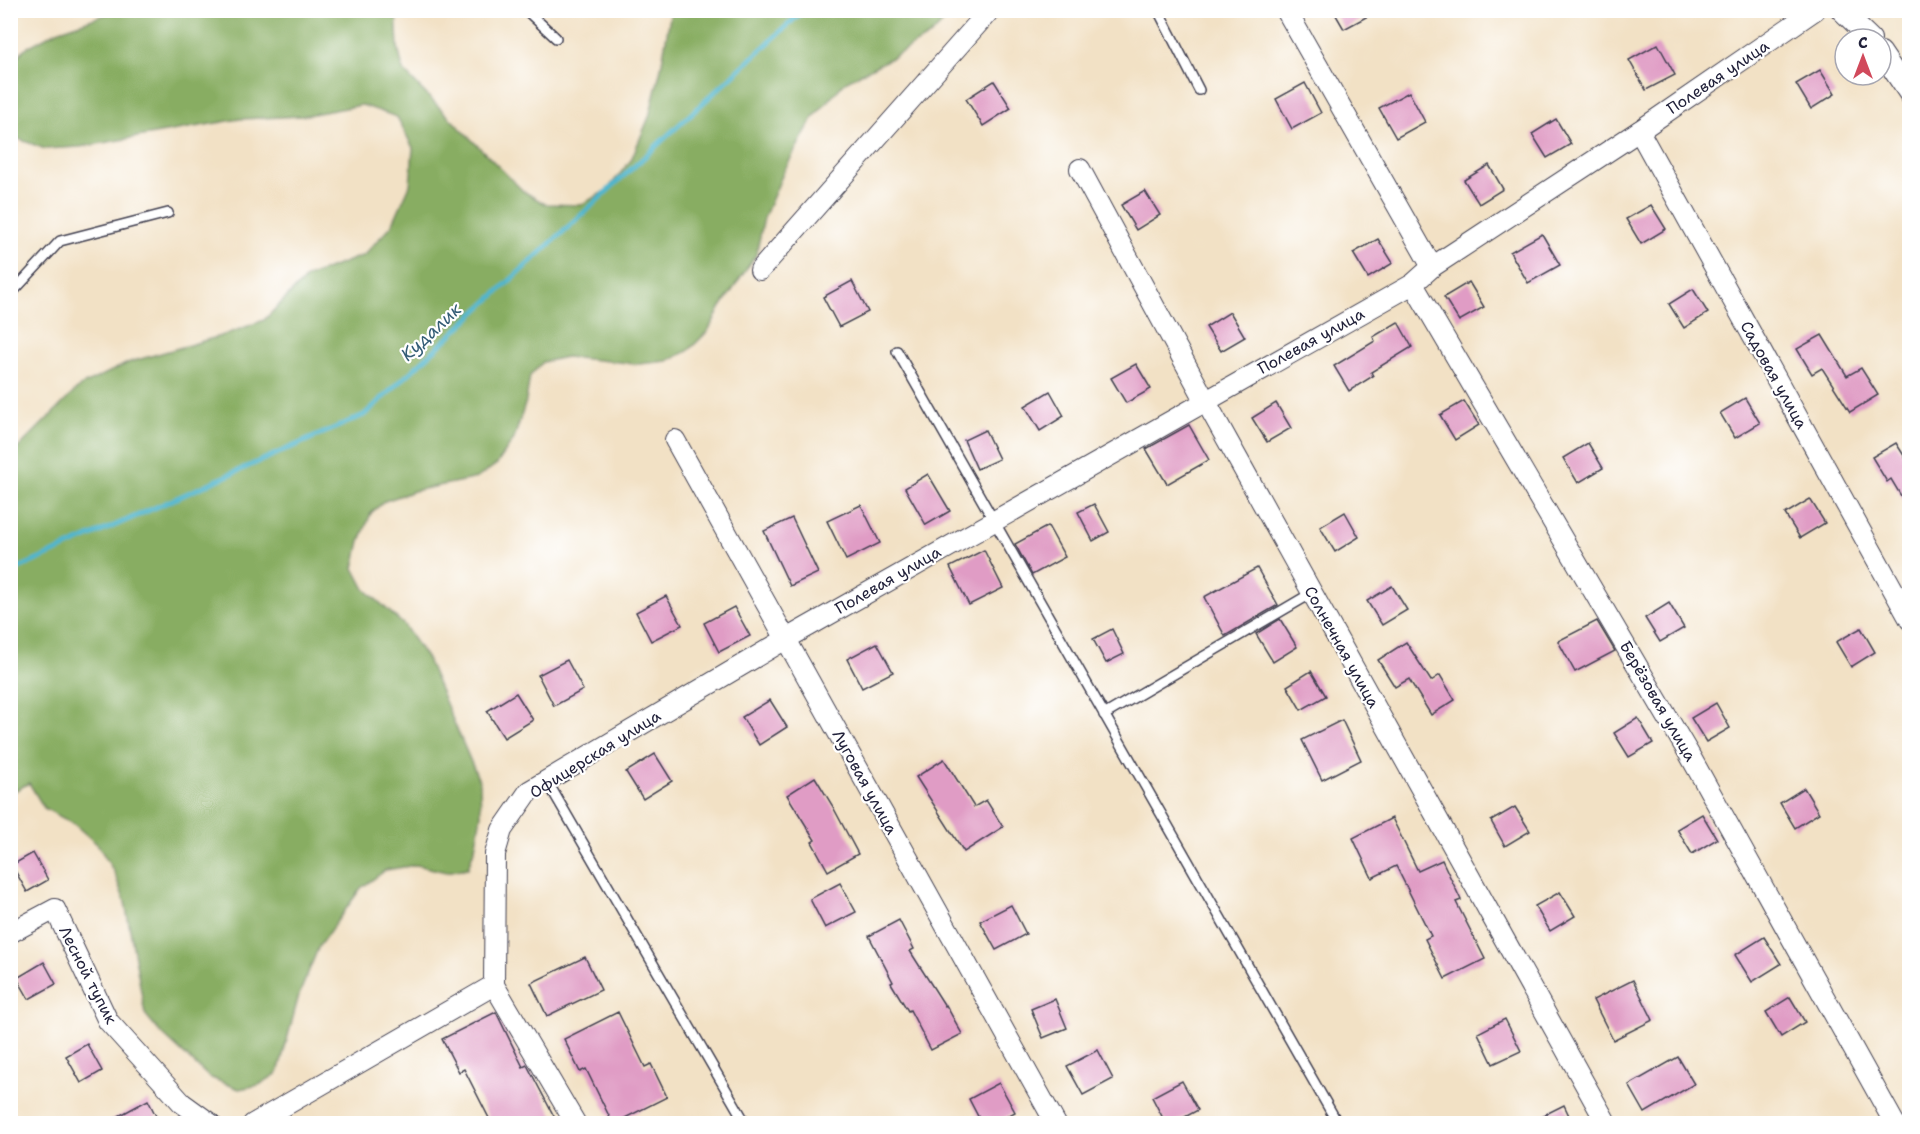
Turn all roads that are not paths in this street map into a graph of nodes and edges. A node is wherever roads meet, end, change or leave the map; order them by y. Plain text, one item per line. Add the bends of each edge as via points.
1 (525, 10) edge
2 (990, 10) edge
3 (1158, 10) edge
4 (1286, 10) edge
5 (1815, 10) edge
6 (1841, 10) edge
7 (1859, 27) edge
8 (556, 38) dead end
9 (1893, 70) edge
10 (1199, 90) dead end
11 (1910, 95) edge
12 (1639, 131) junction
13 (1080, 169) dead end
14 (168, 213) dead end
15 (1431, 267) junction
16 (760, 270) dead end
17 (1413, 284) junction
18 (10, 295) edge
19 (897, 351) dead end
20 (1205, 400) junction
21 (675, 440) dead end
22 (994, 520) junction
23 (1312, 593) junction
24 (1910, 620) edge
25 (786, 639) junction
26 (1104, 714) junction
27 (547, 781) junction
28 (10, 933) edge
29 (494, 985) junction
30 (280, 1117) edge
31 (211, 1124) edge
32 (253, 1124) edge
33 (576, 1124) edge
34 (746, 1124) edge
35 (1056, 1124) edge
36 (1338, 1124) edge
37 (1607, 1124) edge
38 (1895, 1124) edge

1 - 8 lane
2 - 16 street
3 - 10 lane
4 - 15 street
5 - 12 street, Полевая улица
6 - 7 street
9 - 11 street
12 - 15 street, Полевая улица
12 - 24 street, Садовая улица
13 - 20 street, Солнечная улица
14 - 18 lane via 60,241
15 - 17 street, Полевая улица
17 - 20 street, Полевая улица
17 - 38 street, Берёзовая улица via 1689,754
19 - 22 lane
20 - 22 street, Полевая улица
20 - 23 street, Солнечная улица
21 - 25 street, Луговая улица
22 - 25 street, Полевая улица
22 - 26 lane
23 - 26 lane
23 - 37 street, Солнечная улица
25 - 27 street, Офицерская улица
25 - 35 street, Луговая улица
26 - 36 lane
27 - 29 street, Офицерская улица via 529,791 502,830 495,854
27 - 34 lane
28 - 31 street, Лесной тупик via 55,909 108,1021 182,1103
29 - 30 street
29 - 33 street
30 - 32 street

